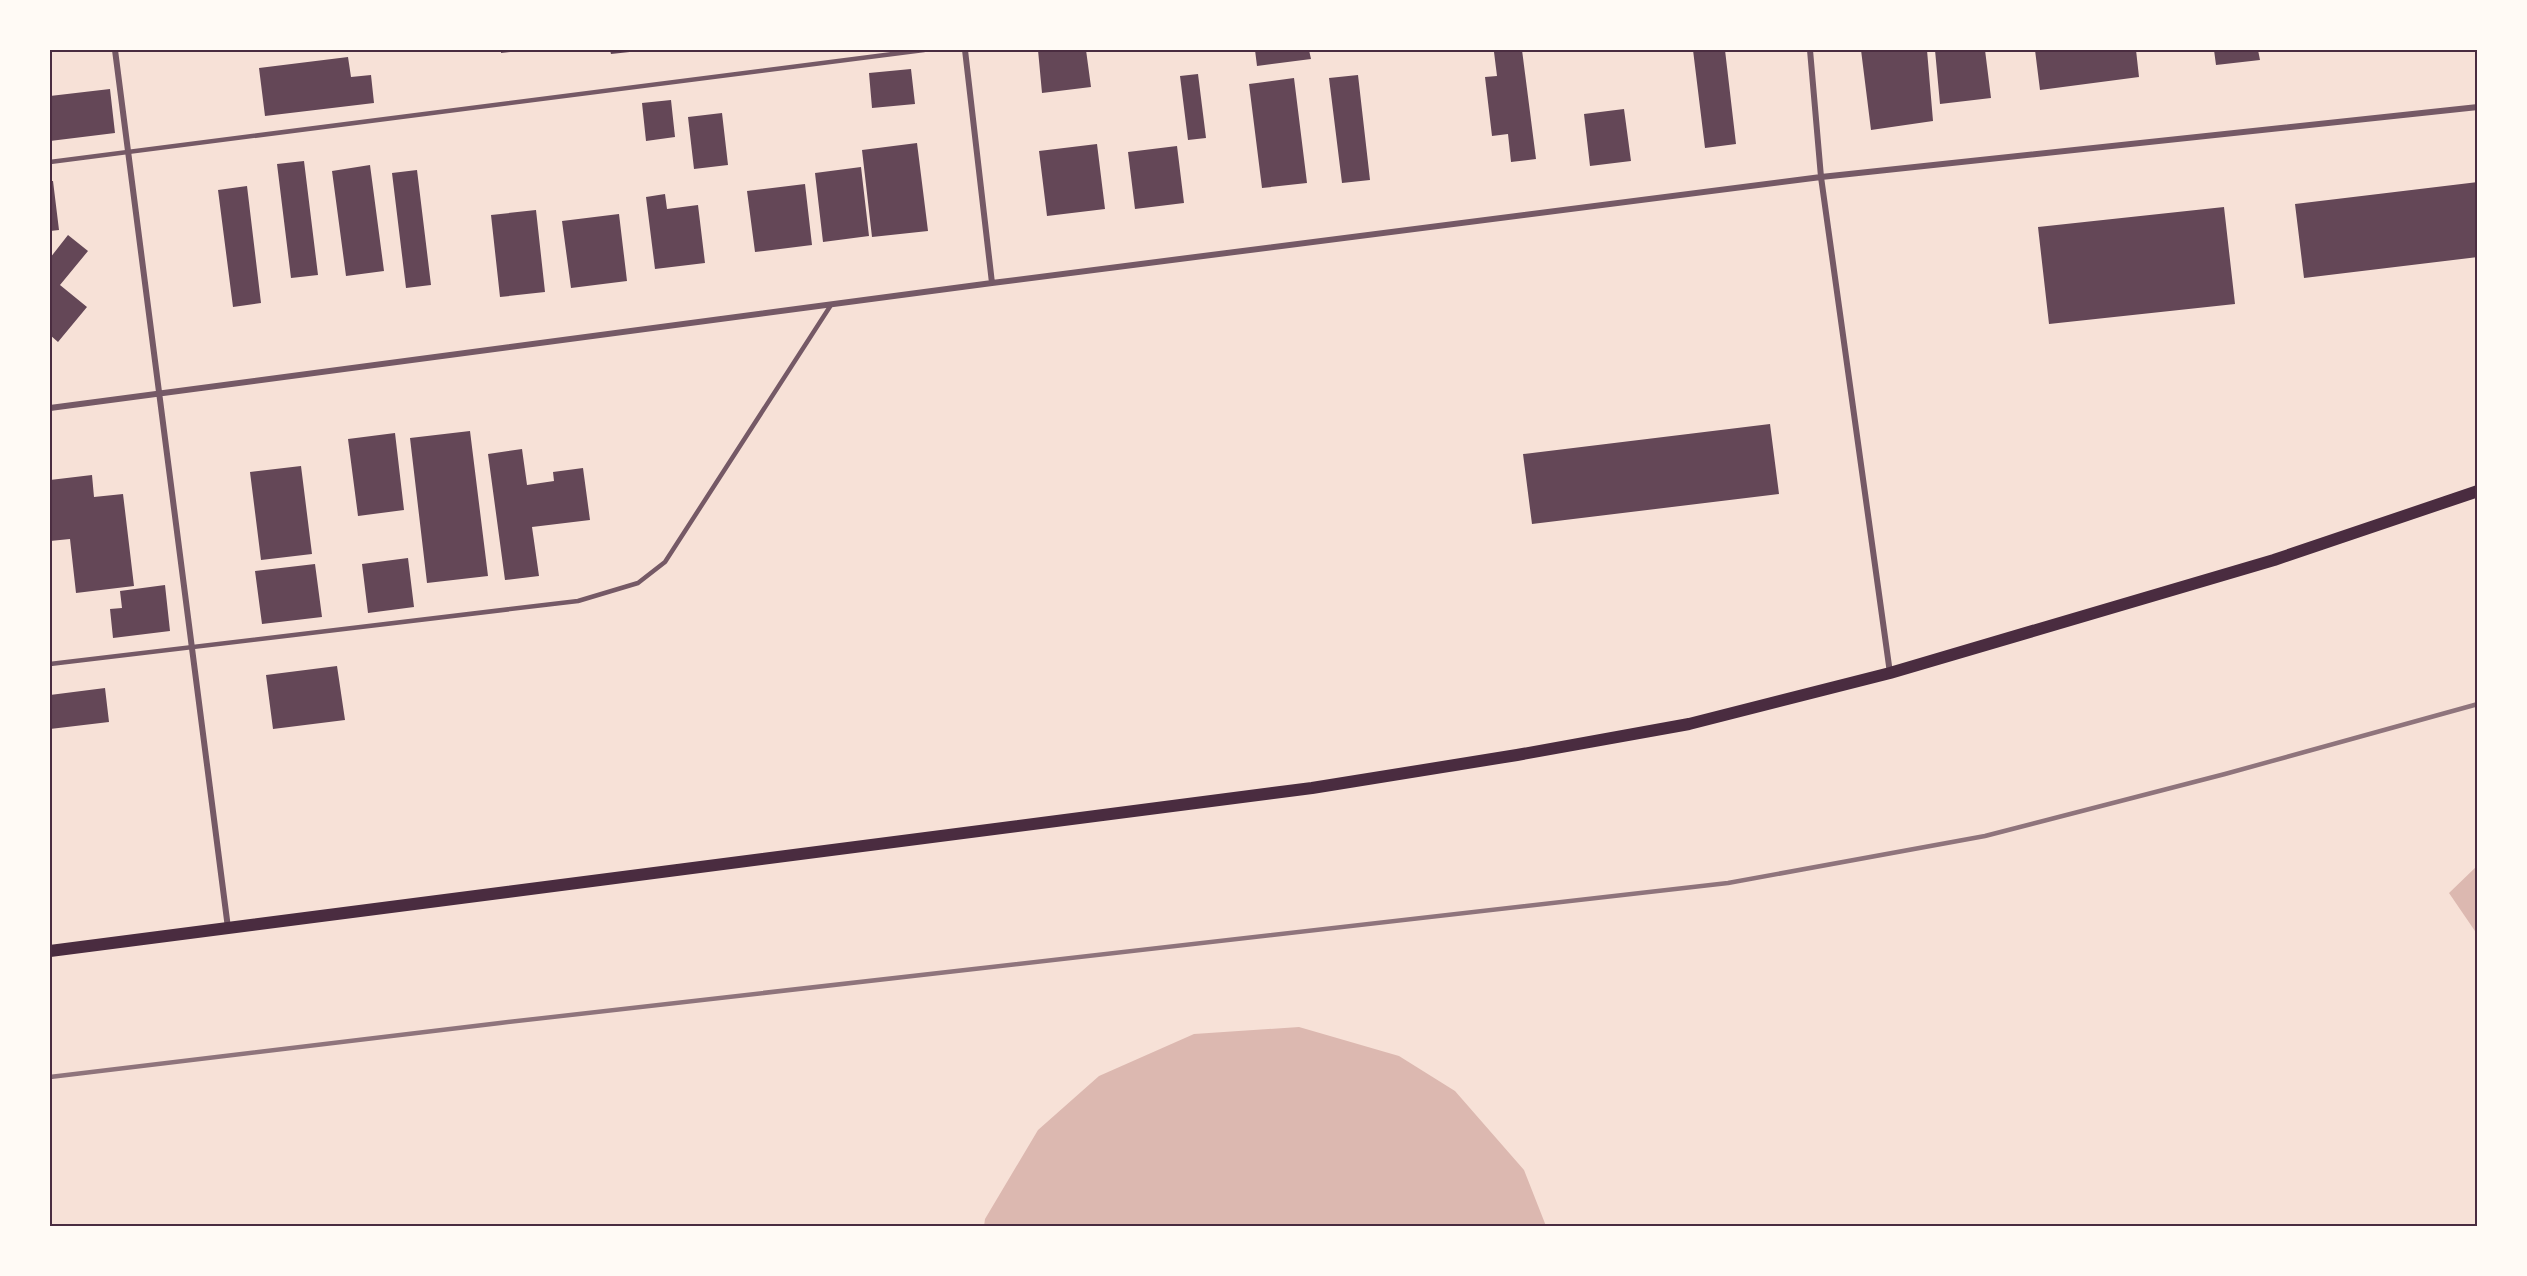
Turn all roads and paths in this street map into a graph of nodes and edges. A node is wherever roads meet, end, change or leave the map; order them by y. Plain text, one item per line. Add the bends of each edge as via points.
1 (115, 50) edge
2 (924, 50) edge
3 (965, 50) edge
4 (1810, 50) edge
5 (2478, 106) edge
6 (128, 152) junction
7 (50, 162) edge
8 (1821, 177) junction
9 (992, 283) junction
10 (831, 305) junction
11 (159, 395) junction
12 (50, 408) edge
13 (2478, 491) edge
14 (191, 646) junction
15 (50, 664) edge
16 (1890, 673) junction
17 (228, 928) junction
18 (50, 951) edge

1 - 6 street
2 - 6 lane
3 - 9 street
4 - 8 street
5 - 8 street
6 - 7 lane
6 - 11 street
8 - 9 street
8 - 16 street
9 - 10 street
10 - 11 street
10 - 14 lane via 666,562 638,582 578,601
11 - 12 street
11 - 14 street
13 - 16 main road via 2274,560
14 - 15 lane
14 - 17 street
16 - 17 main road via 1689,724 1312,788
17 - 18 main road

